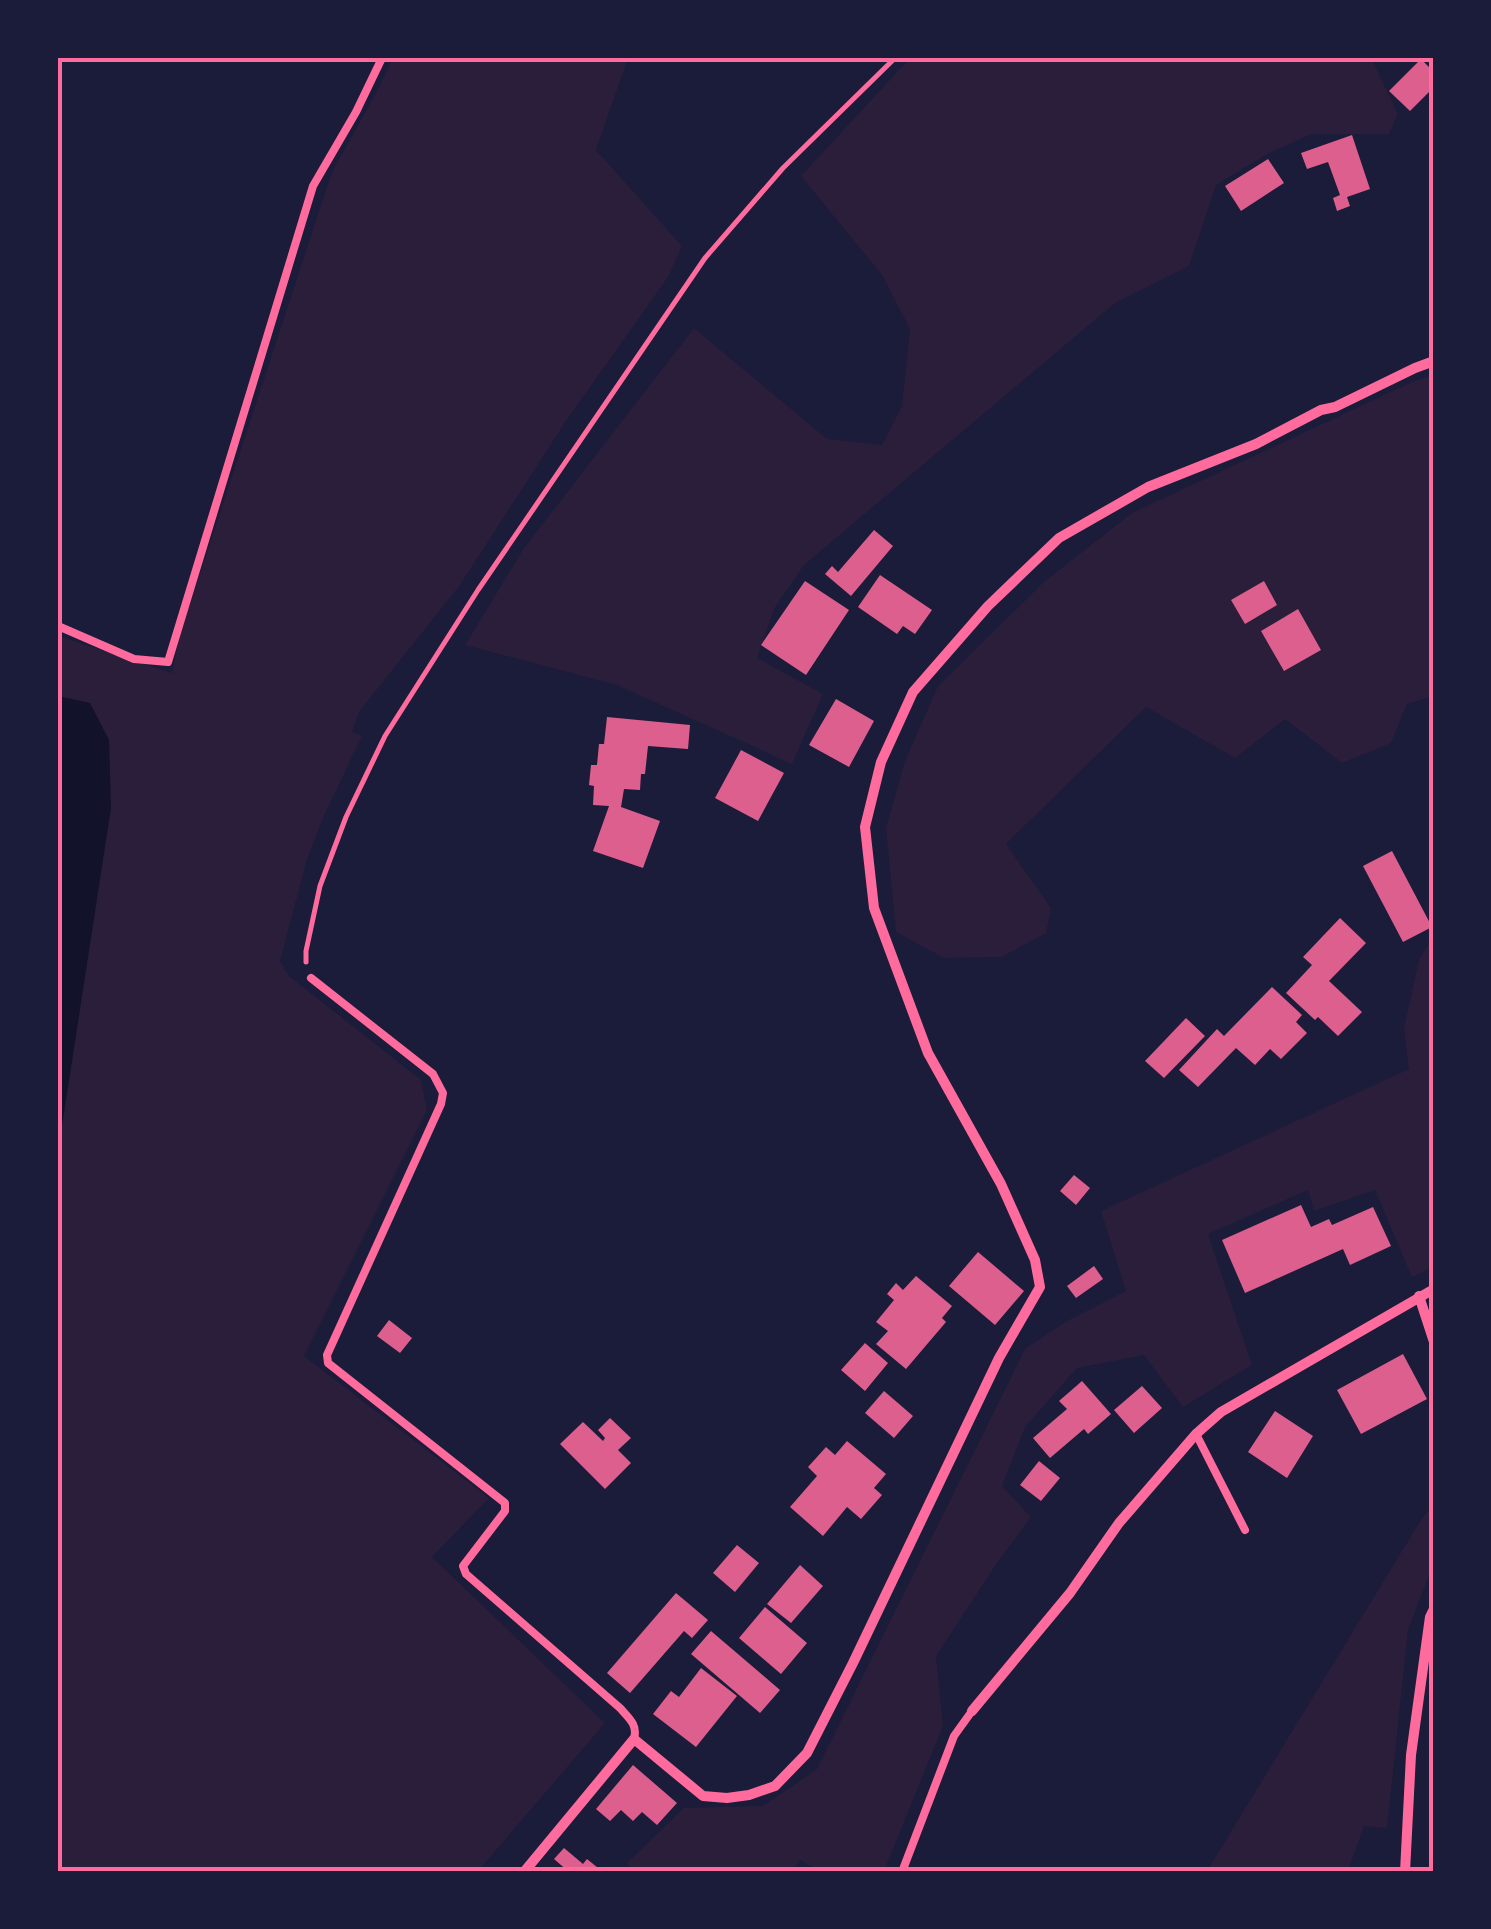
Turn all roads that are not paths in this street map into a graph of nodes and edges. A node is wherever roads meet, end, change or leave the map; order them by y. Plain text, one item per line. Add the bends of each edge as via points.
1 (382, 58) edge
2 (1434, 362) edge
3 (58, 626) edge
4 (311, 978) road end
5 (1434, 1288) edge
6 (1420, 1296) junction
7 (1434, 1342) edge
8 (1196, 1434) junction
9 (1244, 1530) dead end
10 (1434, 1609) edge
11 (972, 1711) joint
12 (634, 1739) junction
13 (524, 1872) edge
14 (902, 1872) edge
15 (1404, 1872) edge

1 - 3 lane via 312,186 168,662 134,659
2 - 12 street via 1148,487 1059,538 913,692 881,762 865,828 874,908 928,1052 1001,1184 1040,1287 807,1753 775,1786 727,1798 703,1796
4 - 12 lane via 433,1074 442,1093 328,1363 505,1503 463,1566 466,1574 620,1708 632,1721
5 - 6 street
6 - 7 street
6 - 8 street via 1221,1412
8 - 9 lane
8 - 11 street
10 - 15 street via 1411,1755
11 - 14 lane via 954,1736
12 - 13 street

